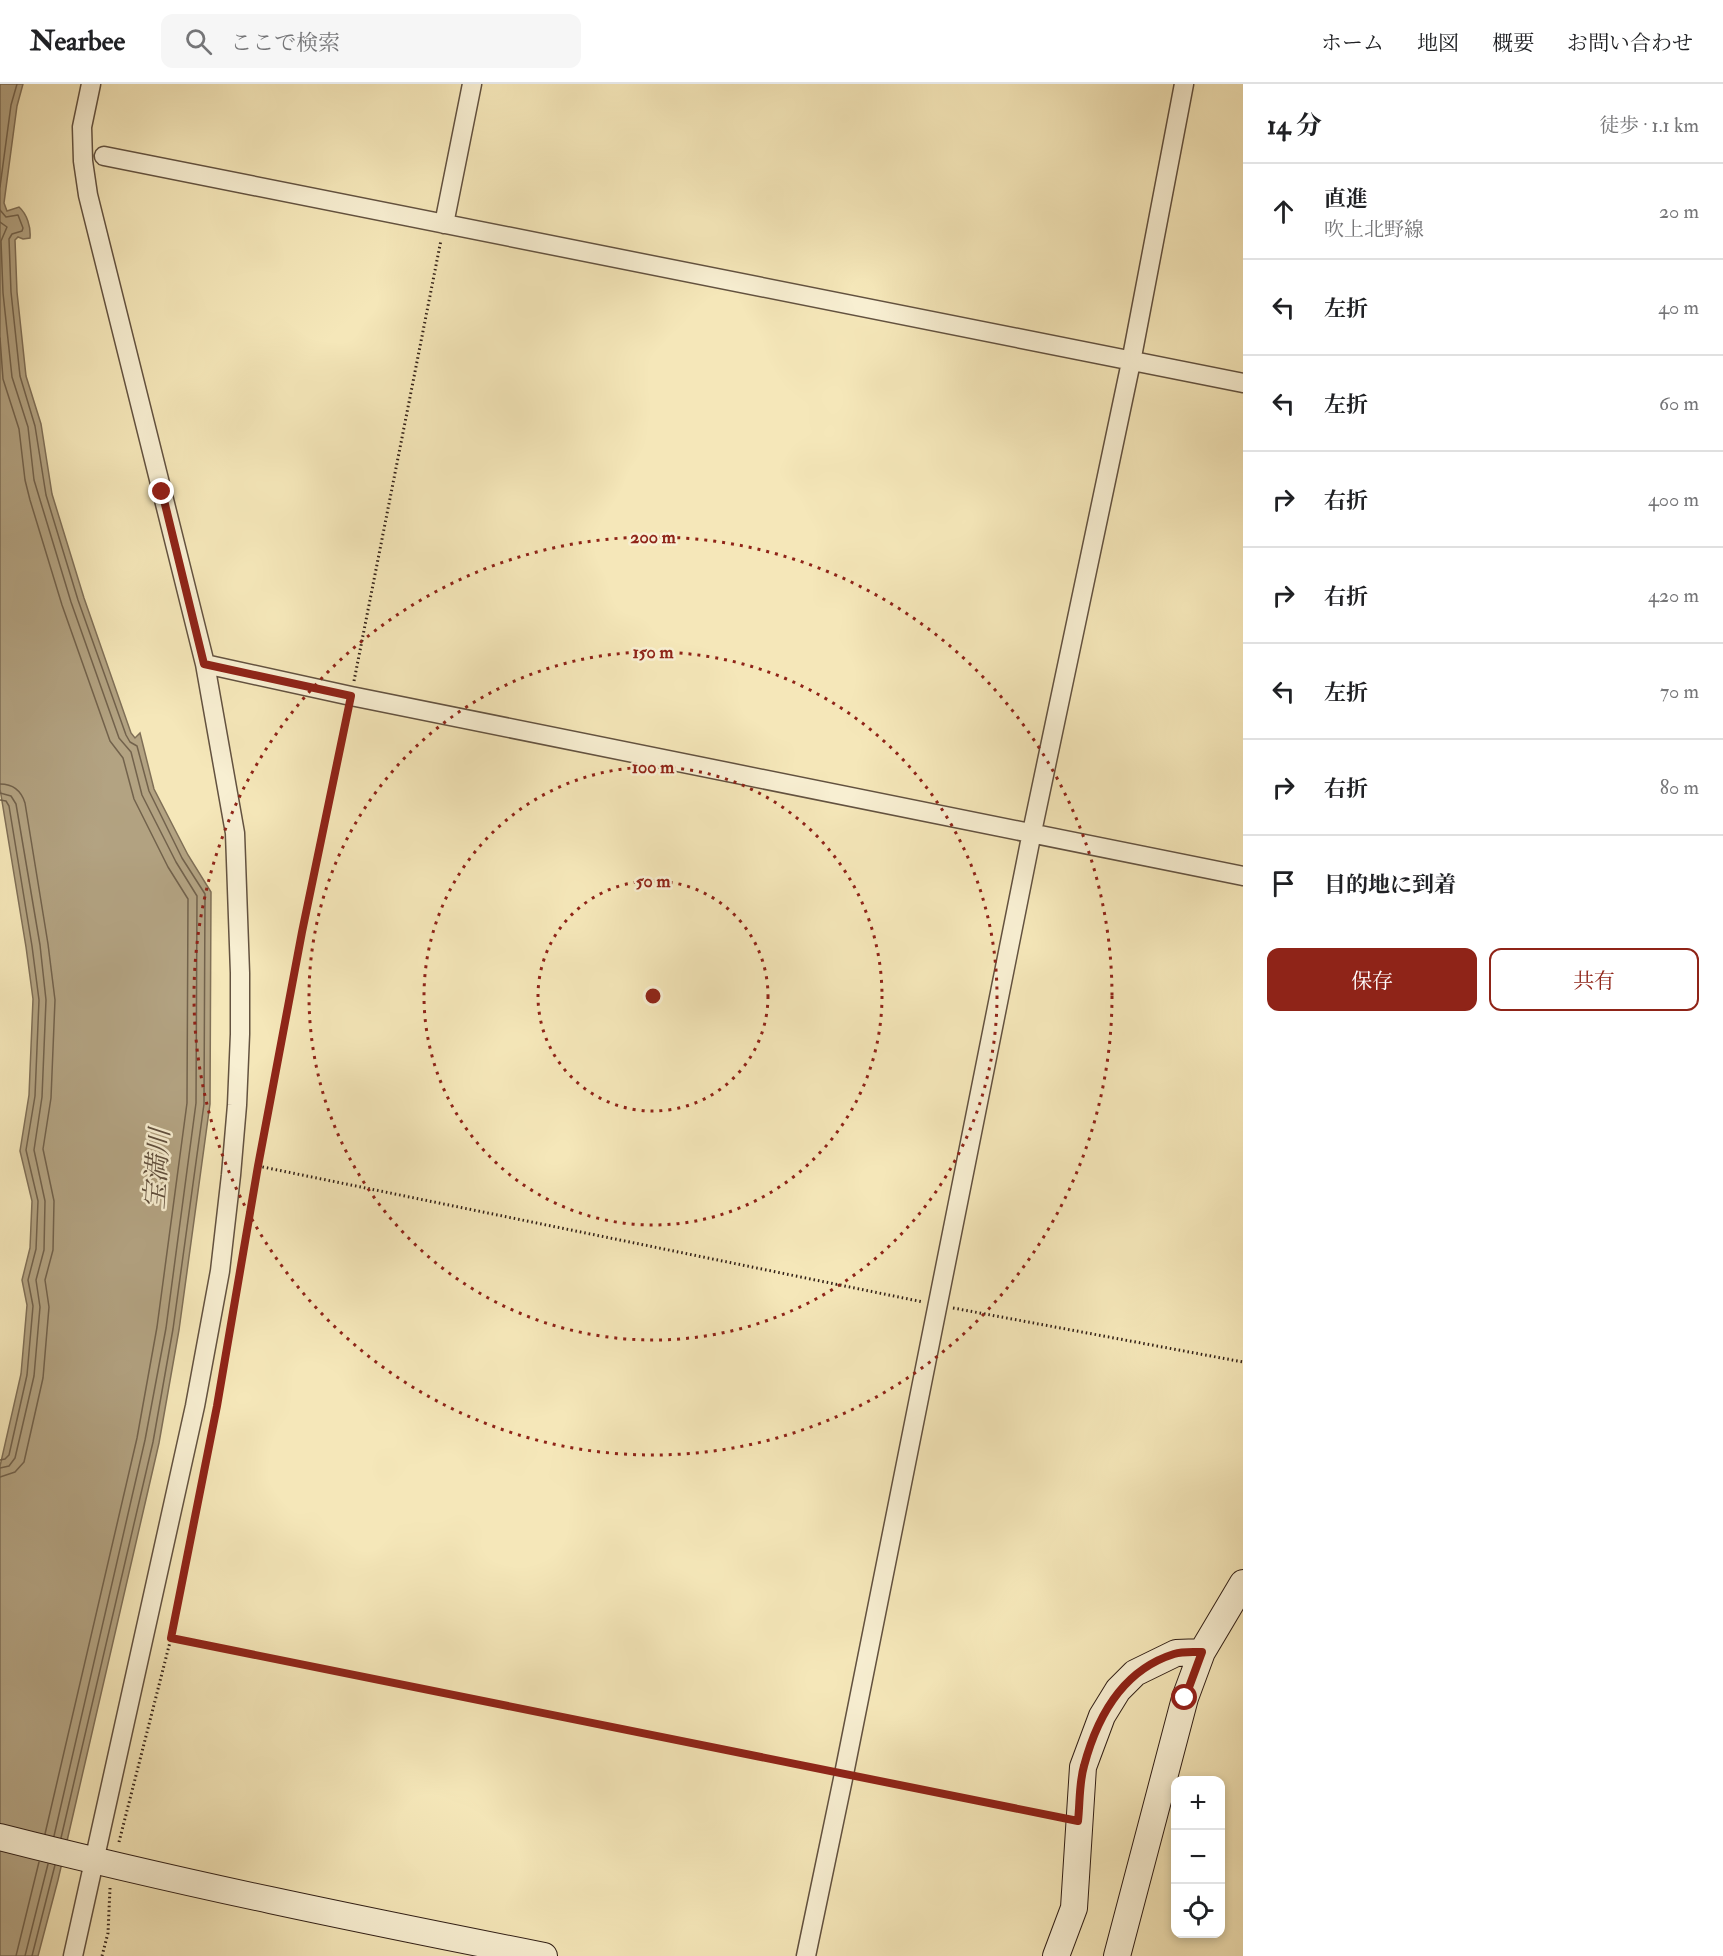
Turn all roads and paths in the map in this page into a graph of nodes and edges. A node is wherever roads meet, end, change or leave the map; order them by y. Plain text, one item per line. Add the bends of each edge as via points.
1 (91, 84) edge
2 (472, 84) edge
3 (1184, 84) edge
4 (104, 156) dead end
5 (444, 224) junction
6 (1131, 362) junction
7 (1243, 382) edge
8 (204, 664) junction
9 (351, 696) junction
10 (1032, 832) junction
11 (1243, 876) edge
12 (258, 1166) junction
13 (938, 1305) junction
14 (1243, 1362) edge
15 (1243, 1583) edge
16 (171, 1638) junction
17 (1202, 1652) junction
18 (844, 1774) junction
19 (1078, 1821) junction
20 (0, 1837) edge
21 (119, 1842) dead end
22 (91, 1860) junction
23 (110, 1888) dead end
24 (73, 1956) edge
25 (102, 1956) edge
26 (544, 1956) edge
27 (806, 1956) edge
28 (1056, 1956) edge
29 (1117, 1956) edge

1 - 8 street via 82,127 88,195
2 - 5 street
3 - 6 street
4 - 5 street
5 - 6 street
5 - 9 path
6 - 7 street
6 - 10 street
8 - 9 street
8 - 22 street via 235,833 240,1024 231,1175 220,1270 195,1406
9 - 10 street
9 - 12 path
10 - 11 street
10 - 13 street
12 - 13 path
12 - 16 path via 217,1406
13 - 14 path
13 - 18 street
15 - 17 street
16 - 18 path
16 - 21 path
17 - 19 street via 1176,1653 1156,1661 1135,1673 1118,1690 1102,1716 1083,1767
17 - 29 street via 1185,1698
18 - 19 path
18 - 27 street
19 - 28 street via 1074,1908
20 - 22 street
22 - 24 street
22 - 26 street
23 - 25 path via 108,1933

